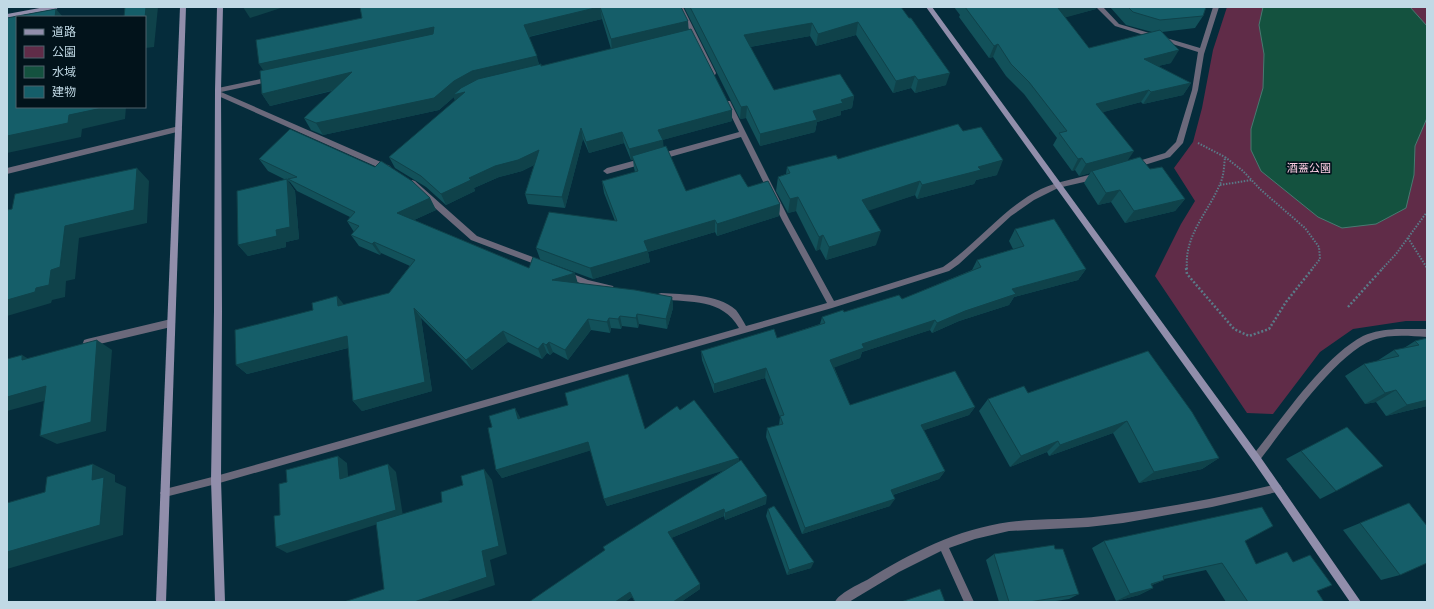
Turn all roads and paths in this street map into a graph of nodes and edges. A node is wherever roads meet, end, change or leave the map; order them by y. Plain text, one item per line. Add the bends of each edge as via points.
1 (56, 7) edge
2 (182, 7) edge
3 (220, 7) edge
4 (680, 7) edge
5 (928, 7) edge
6 (1099, 7) edge
7 (1216, 7) edge
8 (7, 16) edge
9 (694, 36) junction
10 (687, 38) edge
11 (1202, 51) junction
12 (280, 76) edge
13 (715, 78) edge
14 (218, 92) junction
15 (726, 99) edge
16 (179, 129) junction
17 (743, 134) junction
18 (1182, 134) junction
19 (1225, 157) junction
20 (1124, 168) edge
21 (7, 171) edge
22 (607, 171) dead end
23 (394, 172) edge
24 (1102, 174) edge
25 (405, 178) edge
26 (1252, 180) junction
27 (1220, 185) junction
28 (1058, 187) junction
29 (1427, 212) edge
30 (1408, 238) junction
31 (549, 267) edge
32 (1427, 268) edge
33 (561, 273) edge
34 (615, 288) edge
35 (653, 295) edge
36 (832, 305) junction
37 (1348, 307) dead end
38 (171, 322) junction
39 (744, 330) junction
40 (1427, 333) edge
41 (81, 345) edge
42 (1256, 458) junction
43 (216, 480) junction
44 (1277, 488) junction
45 (165, 493) junction
46 (943, 546) junction
47 (161, 602) edge
48 (220, 602) edge
49 (840, 602) edge
50 (969, 602) edge
51 (1356, 602) edge

1 - 8 street
2 - 16 street
3 - 14 street
4 - 9 street
5 - 28 street
6 - 11 street via 1116,25
7 - 11 street
9 - 10 street
9 - 13 street
11 - 18 street via 1195,90
12 - 14 street
14 - 23 street via 385,163
14 - 43 street
15 - 17 street
16 - 21 street
16 - 38 street
17 - 22 street
17 - 36 street
18 - 19 path
18 - 20 street via 1179,143 1167,155
19 - 26 path
19 - 27 path
24 - 28 street
25 - 31 street via 423,191 474,238
26 - 27 path
26 - 27 path via 1305,228 1319,247 1320,259 1286,302 1269,330 1249,336 1234,329 1187,274 1188,241
28 - 36 street via 1046,190 1026,202 946,269
28 - 42 street
29 - 30 path
30 - 32 path
30 - 37 path
33 - 34 street via 587,283
35 - 39 street via 721,306 737,317
36 - 39 street
38 - 41 street
38 - 45 street
39 - 43 street
40 - 42 street via 1385,334 1366,339 1347,352 1324,374
42 - 44 street
43 - 45 street
43 - 48 street
44 - 46 street via 1213,504 1108,520 996,529
44 - 51 street
45 - 47 street
46 - 49 street via 884,574
46 - 50 street

